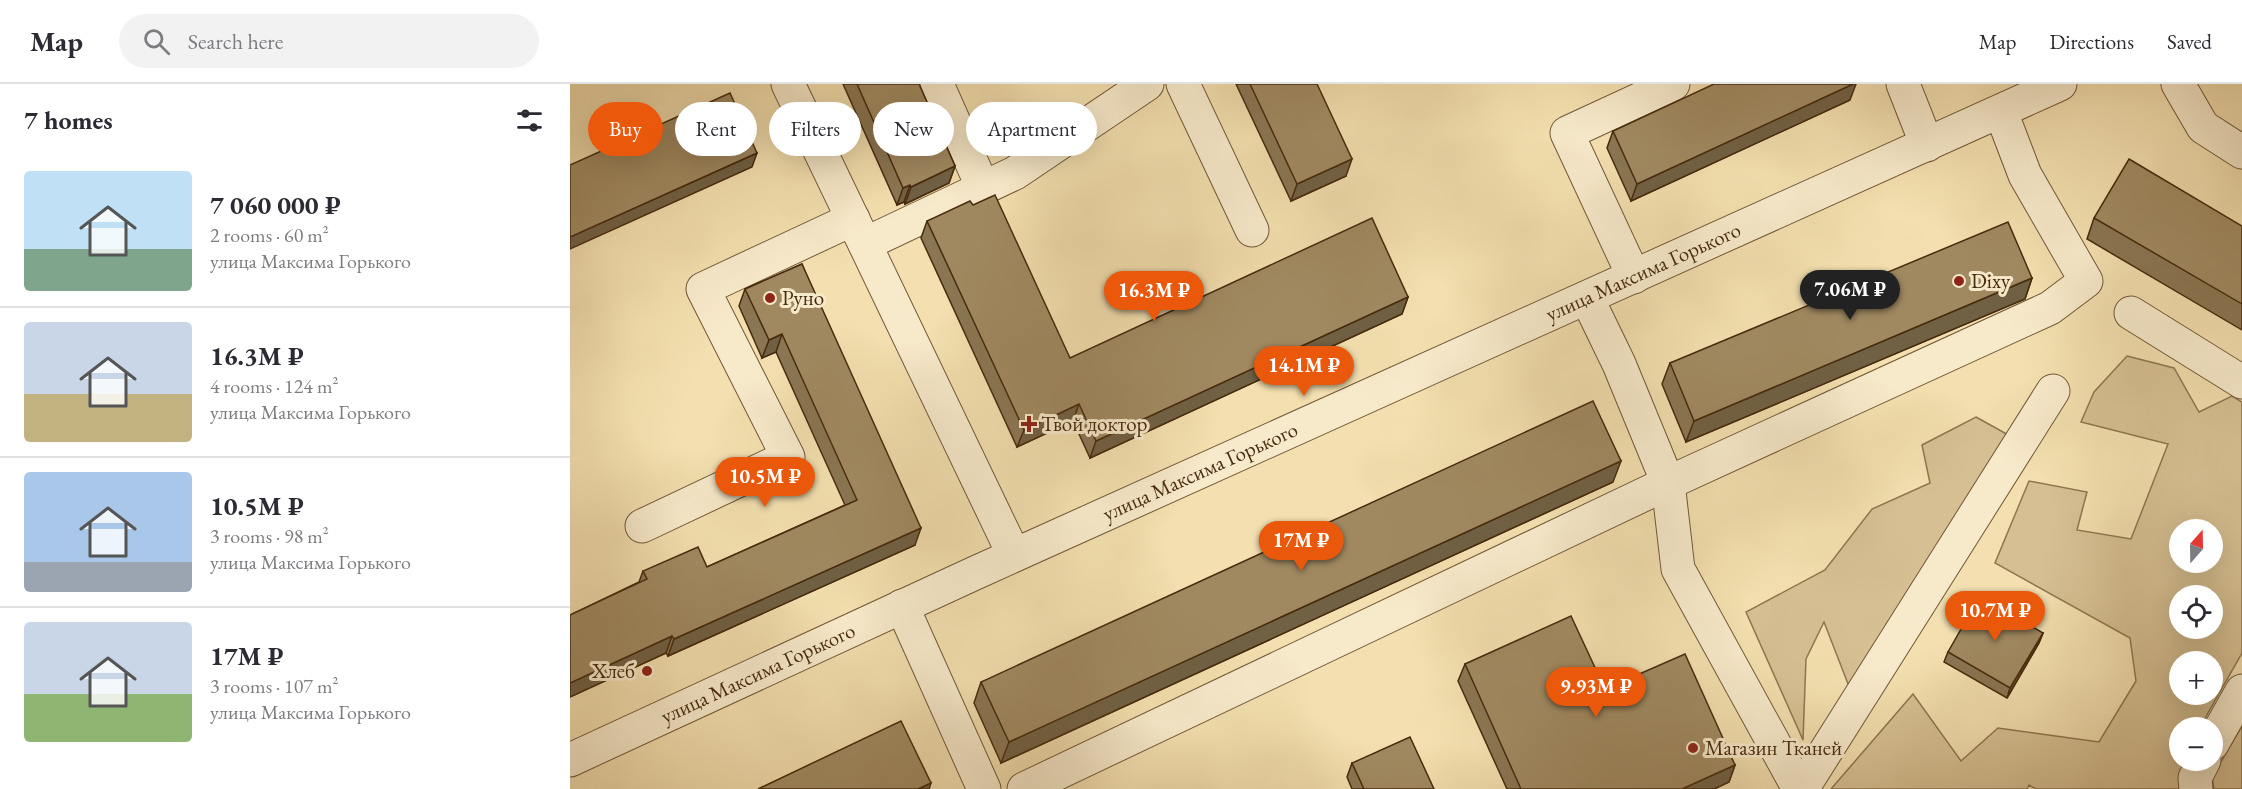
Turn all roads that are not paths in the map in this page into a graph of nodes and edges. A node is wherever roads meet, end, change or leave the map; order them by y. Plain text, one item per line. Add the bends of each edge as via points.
1 (788, 84) edge
2 (938, 84) edge
3 (1147, 84) edge
4 (1183, 84) edge
5 (1673, 84) edge
6 (1903, 84) edge
7 (2060, 84) edge
8 (2178, 84) edge
9 (2001, 112) junction
10 (1927, 145) junction
11 (2242, 152) edge
12 (983, 188) junction
13 (859, 231) junction
14 (1252, 231) dead end
15 (1634, 277) junction
16 (1587, 298) junction
17 (2132, 313) dead end
18 (2242, 382) edge
19 (2054, 391) dead end
20 (1668, 483) junction
21 (642, 526) dead end
22 (1014, 555) junction
23 (902, 606) junction
24 (2242, 691) edge
25 (2223, 725) edge
26 (570, 760) edge
27 (2198, 771) edge
28 (984, 789) edge
29 (1024, 789) edge
30 (1801, 789) edge
31 (2196, 789) edge

1 - 13 street
2 - 12 street
3 - 12 street via 1015,173
4 - 14 street
5 - 15 street via 1567,133
6 - 10 street
7 - 9 street, улица Максима Горького
8 - 11 street via 2204,127
9 - 10 street, улица Максима Горького
9 - 20 street via 2025,175 2086,281 2050,308
10 - 15 street, улица Максима Горького
12 - 13 street
13 - 21 street via 703,289 788,457
13 - 22 street
15 - 16 street, улица Максима Горького
16 - 20 street
16 - 22 street, улица Максима Горького
17 - 18 street
19 - 30 street
20 - 29 street
20 - 30 street via 1678,569
22 - 23 street, улица Максима Горького
23 - 26 street, улица Максима Горького
23 - 28 street
24 - 25 street
27 - 31 street via 2194,778

